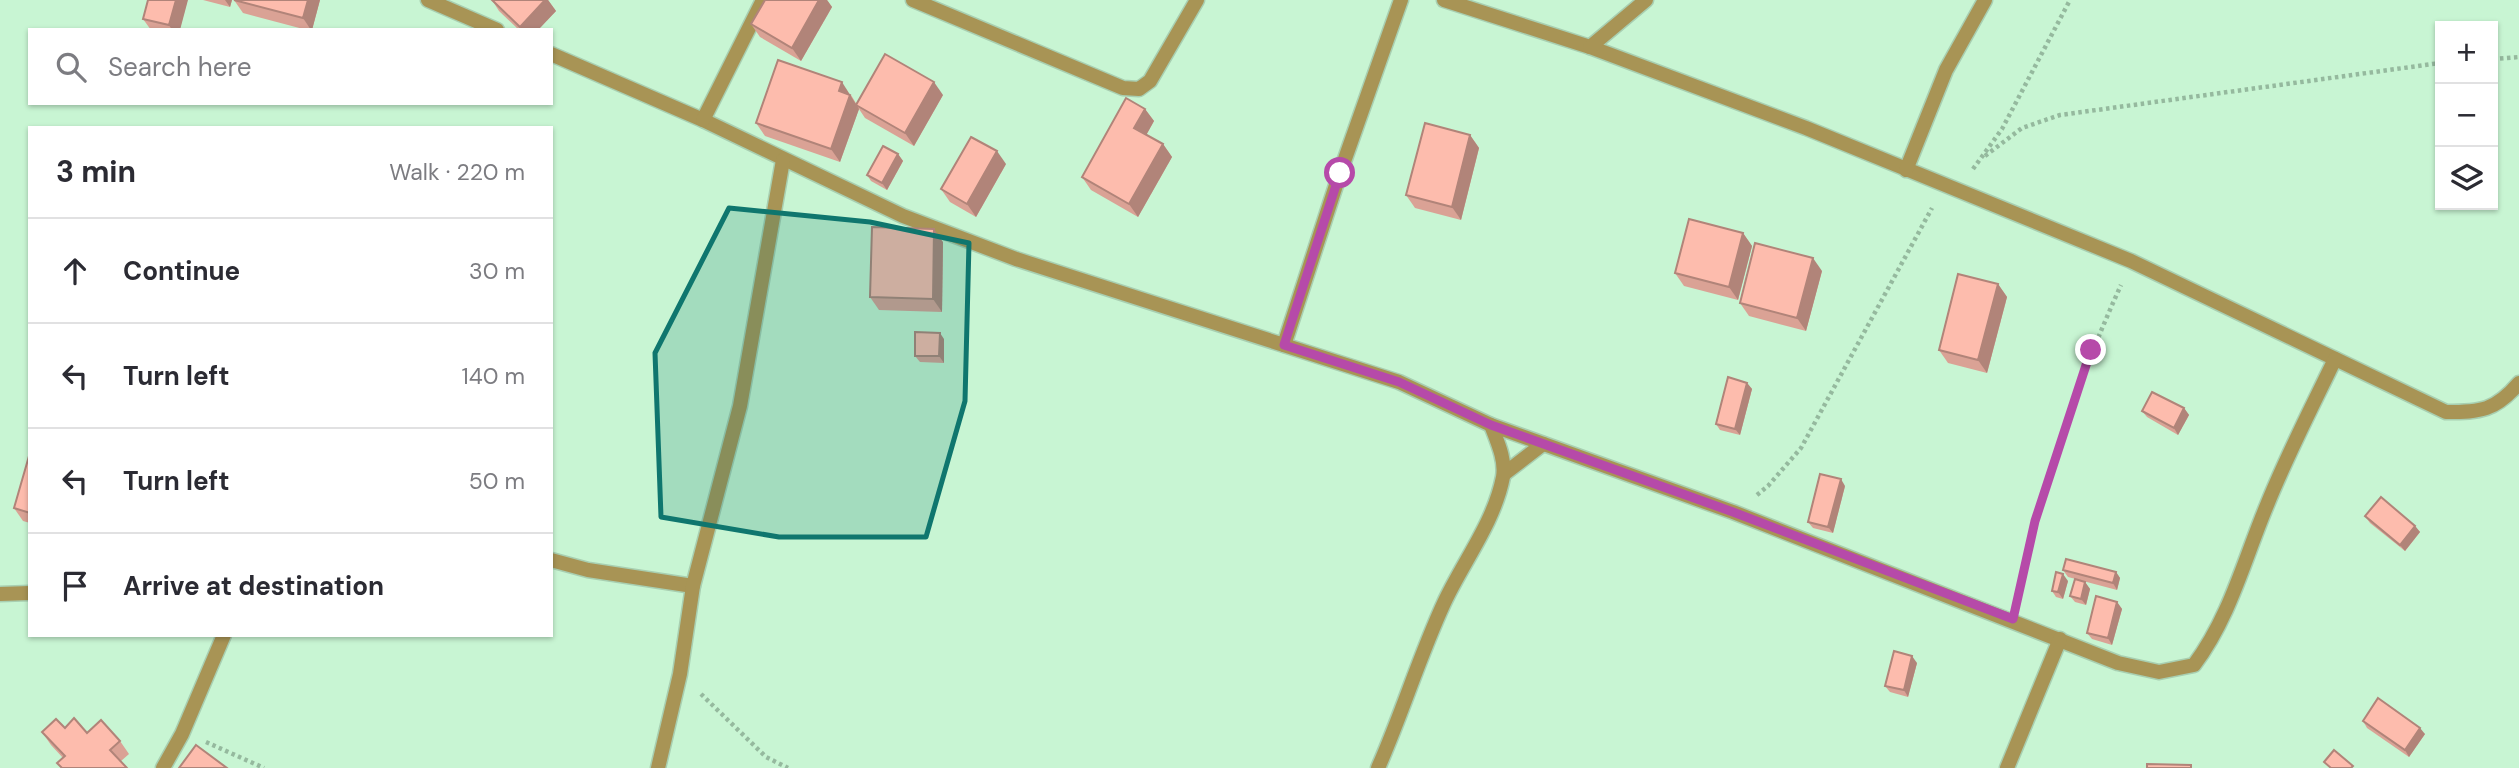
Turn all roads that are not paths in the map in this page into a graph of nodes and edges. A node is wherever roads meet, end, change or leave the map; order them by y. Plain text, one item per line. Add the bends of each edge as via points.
1 (428, 0) edge
2 (762, 0) edge
3 (913, 0) edge
4 (1197, 0) edge
5 (1401, 0) edge
6 (1444, 0) edge
7 (1646, 0) edge
8 (1985, 0) edge
9 (492, 28) edge
10 (1590, 47) junction
11 (553, 55) edge
12 (704, 120) junction
13 (783, 160) junction
14 (1906, 170) junction
15 (1284, 345) junction
16 (2335, 359) junction
17 (2519, 383) edge
18 (1491, 425) junction
19 (1543, 444) junction
20 (1504, 474) junction
21 (553, 561) edge
22 (693, 586) junction
23 (28, 593) edge
24 (0, 594) edge
25 (223, 637) edge
26 (2060, 639) junction
27 (163, 768) edge
28 (658, 768) edge
29 (1378, 768) edge
30 (2007, 768) edge

1 - 9 street
2 - 12 street
3 - 4 street via 1123,88 1139,89 1150,81
5 - 15 street
6 - 10 street
7 - 10 street
8 - 14 street via 1946,70
10 - 14 street
11 - 12 street
12 - 13 street
13 - 15 street via 903,216 1016,259
13 - 22 street via 740,406
14 - 16 street via 2131,261
15 - 18 street via 1399,382
16 - 17 street via 2445,412 2477,412 2503,402
16 - 26 street via 2267,504 2233,597 2213,640 2194,665 2159,672 2118,663
18 - 19 street
18 - 20 street
19 - 20 street
19 - 26 street
20 - 29 street via 1481,535 1444,603
21 - 22 street
22 - 28 street via 680,674
23 - 24 street
25 - 27 street
26 - 30 street

